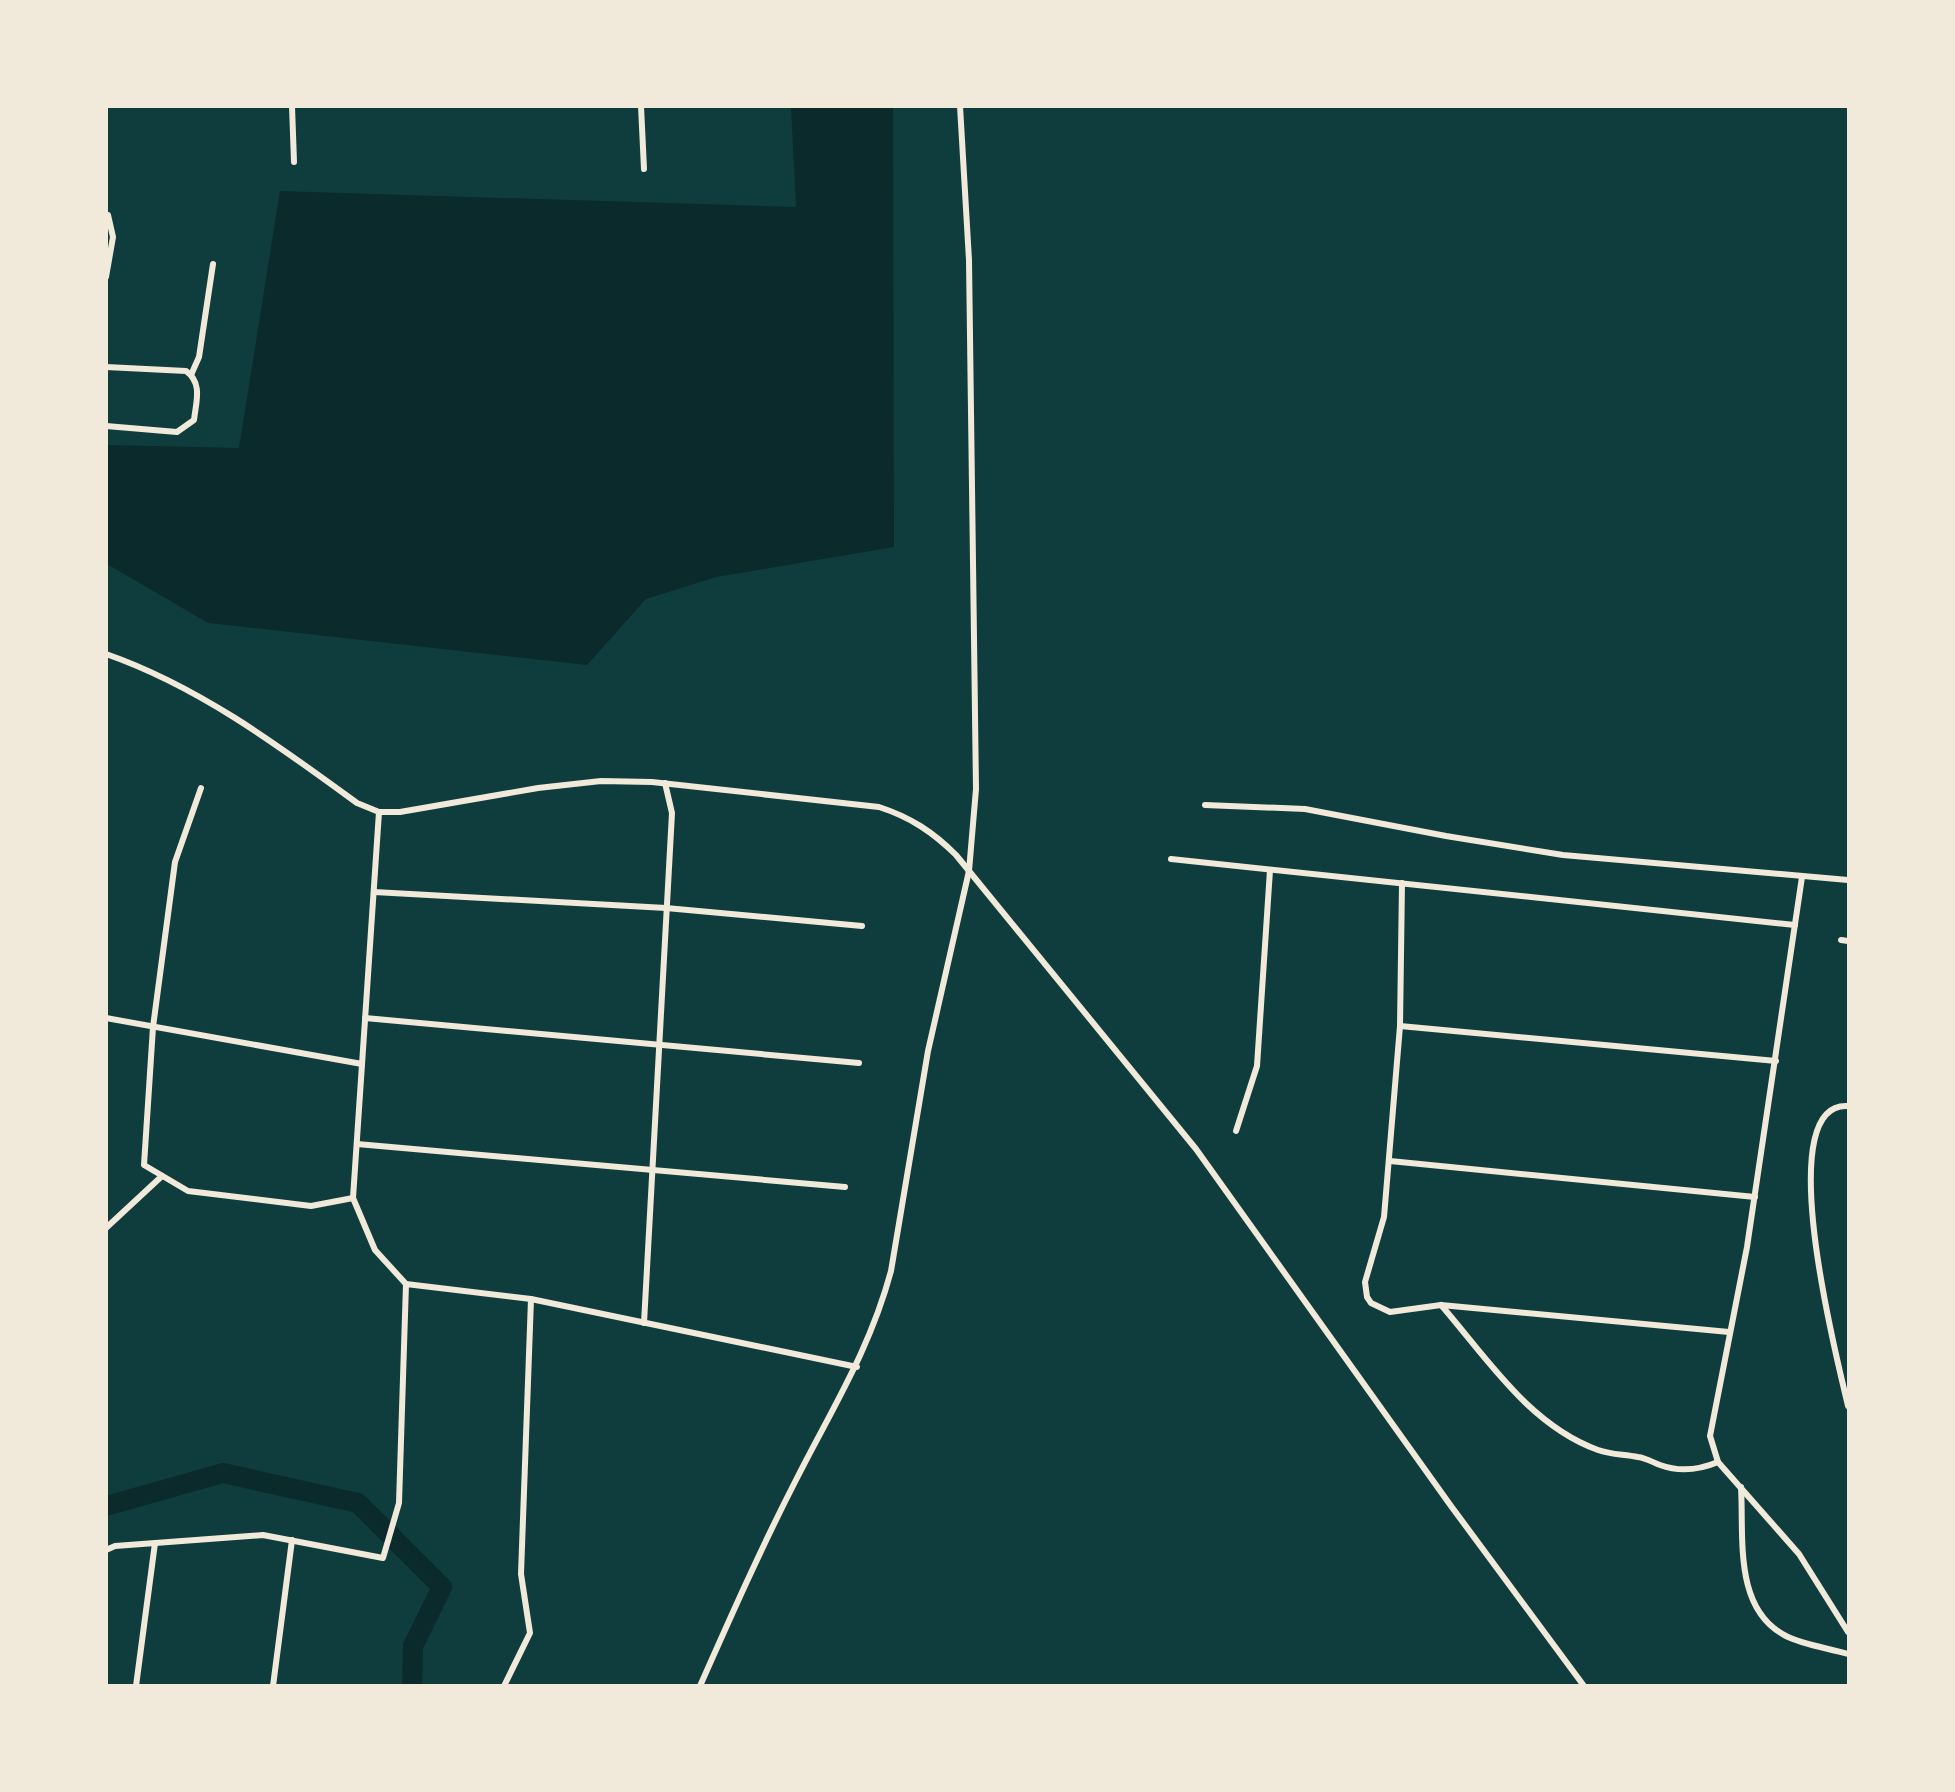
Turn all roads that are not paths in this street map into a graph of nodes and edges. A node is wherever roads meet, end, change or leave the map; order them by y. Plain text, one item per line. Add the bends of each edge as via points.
1 (292, 106) edge
2 (641, 106) edge
3 (960, 106) edge
4 (294, 162) dead end
5 (644, 170) dead end
6 (108, 215) edge
7 (213, 264) dead end
8 (106, 277) edge
9 (106, 367) edge
10 (191, 375) junction
11 (106, 426) edge
12 (106, 654) edge
13 (665, 783) junction
14 (201, 788) dead end
15 (1206, 805) dead end
16 (379, 812) junction
17 (1171, 859) dead end
18 (1270, 870) junction
19 (969, 872) junction
20 (1802, 878) junction
21 (1848, 880) edge
22 (1402, 883) junction
23 (374, 892) junction
24 (666, 908) junction
25 (1795, 925) junction
26 (862, 926) dead end
27 (1841, 940) dead end
28 (1848, 941) edge
29 (106, 1018) edge
30 (365, 1018) junction
31 (1400, 1026) junction
32 (153, 1027) junction
33 (659, 1046) junction
34 (1776, 1062) junction
35 (859, 1063) dead end
36 (362, 1064) junction
37 (1848, 1107) edge
38 (1236, 1131) dead end
39 (357, 1144) junction
40 (1390, 1161) junction
41 (652, 1169) junction
42 (162, 1176) junction
43 (845, 1187) dead end
44 (1755, 1197) junction
45 (353, 1198) junction
46 (106, 1228) edge
47 (406, 1284) junction
48 (531, 1299) junction
49 (1441, 1305) junction
50 (644, 1323) junction
51 (1730, 1332) junction
52 (857, 1366) junction
53 (1848, 1404) edge
54 (1718, 1462) junction
55 (1741, 1487) junction
56 (292, 1540) junction
57 (155, 1543) junction
58 (106, 1550) edge
59 (1848, 1632) edge
60 (1848, 1654) edge
61 (136, 1686) edge
62 (273, 1686) edge
63 (504, 1686) edge
64 (700, 1686) edge
65 (1584, 1686) edge

1 - 4 street
2 - 5 street
3 - 19 street via 969,260 976,789
6 - 8 street via 113,237
7 - 10 street via 200,357
9 - 10 street via 186,371
10 - 11 street via 198,386 194,420 184,429 168,433
12 - 16 street via 209,702 357,803
13 - 16 street via 569,784 400,812
13 - 19 street via 879,807 927,829
13 - 24 street via 672,813
14 - 32 street via 175,862
15 - 20 street via 1305,808 1469,841 1563,855
16 - 23 street
17 - 18 street
18 - 22 street
18 - 38 street via 1257,1066
19 - 52 street via 928,1051 891,1271
19 - 65 street via 1196,1149
20 - 21 street
20 - 25 street
22 - 25 street
22 - 31 street
23 - 24 street
23 - 30 street
24 - 26 street
24 - 33 street
25 - 34 street
27 - 28 street
29 - 32 street
30 - 33 street
30 - 36 street
31 - 34 street
31 - 40 street
32 - 36 street
32 - 42 street via 144,1165
33 - 35 street
33 - 41 street
34 - 44 street
36 - 39 street
37 - 53 street via 1829,1112 1817,1125 1812,1173 1822,1292
39 - 41 street
39 - 45 street
40 - 44 street
40 - 49 street via 1384,1216 1365,1282 1367,1297 1376,1308 1390,1312
41 - 43 street
41 - 50 street
42 - 45 street via 188,1191 311,1206
42 - 46 street
44 - 51 street
45 - 47 street via 375,1250
47 - 48 street
47 - 56 street via 399,1503 382,1558
48 - 50 street
48 - 63 street via 521,1574 530,1633
49 - 51 street
49 - 54 street via 1528,1406 1561,1432 1599,1450 1671,1468 1695,1469
50 - 52 street
51 - 54 street via 1710,1428 1710,1444
52 - 64 street via 761,1549
54 - 55 street
55 - 59 street via 1799,1554
55 - 60 street via 1746,1579 1757,1610 1771,1626 1789,1637
56 - 57 street via 263,1535
56 - 62 street
57 - 58 street
57 - 61 street

